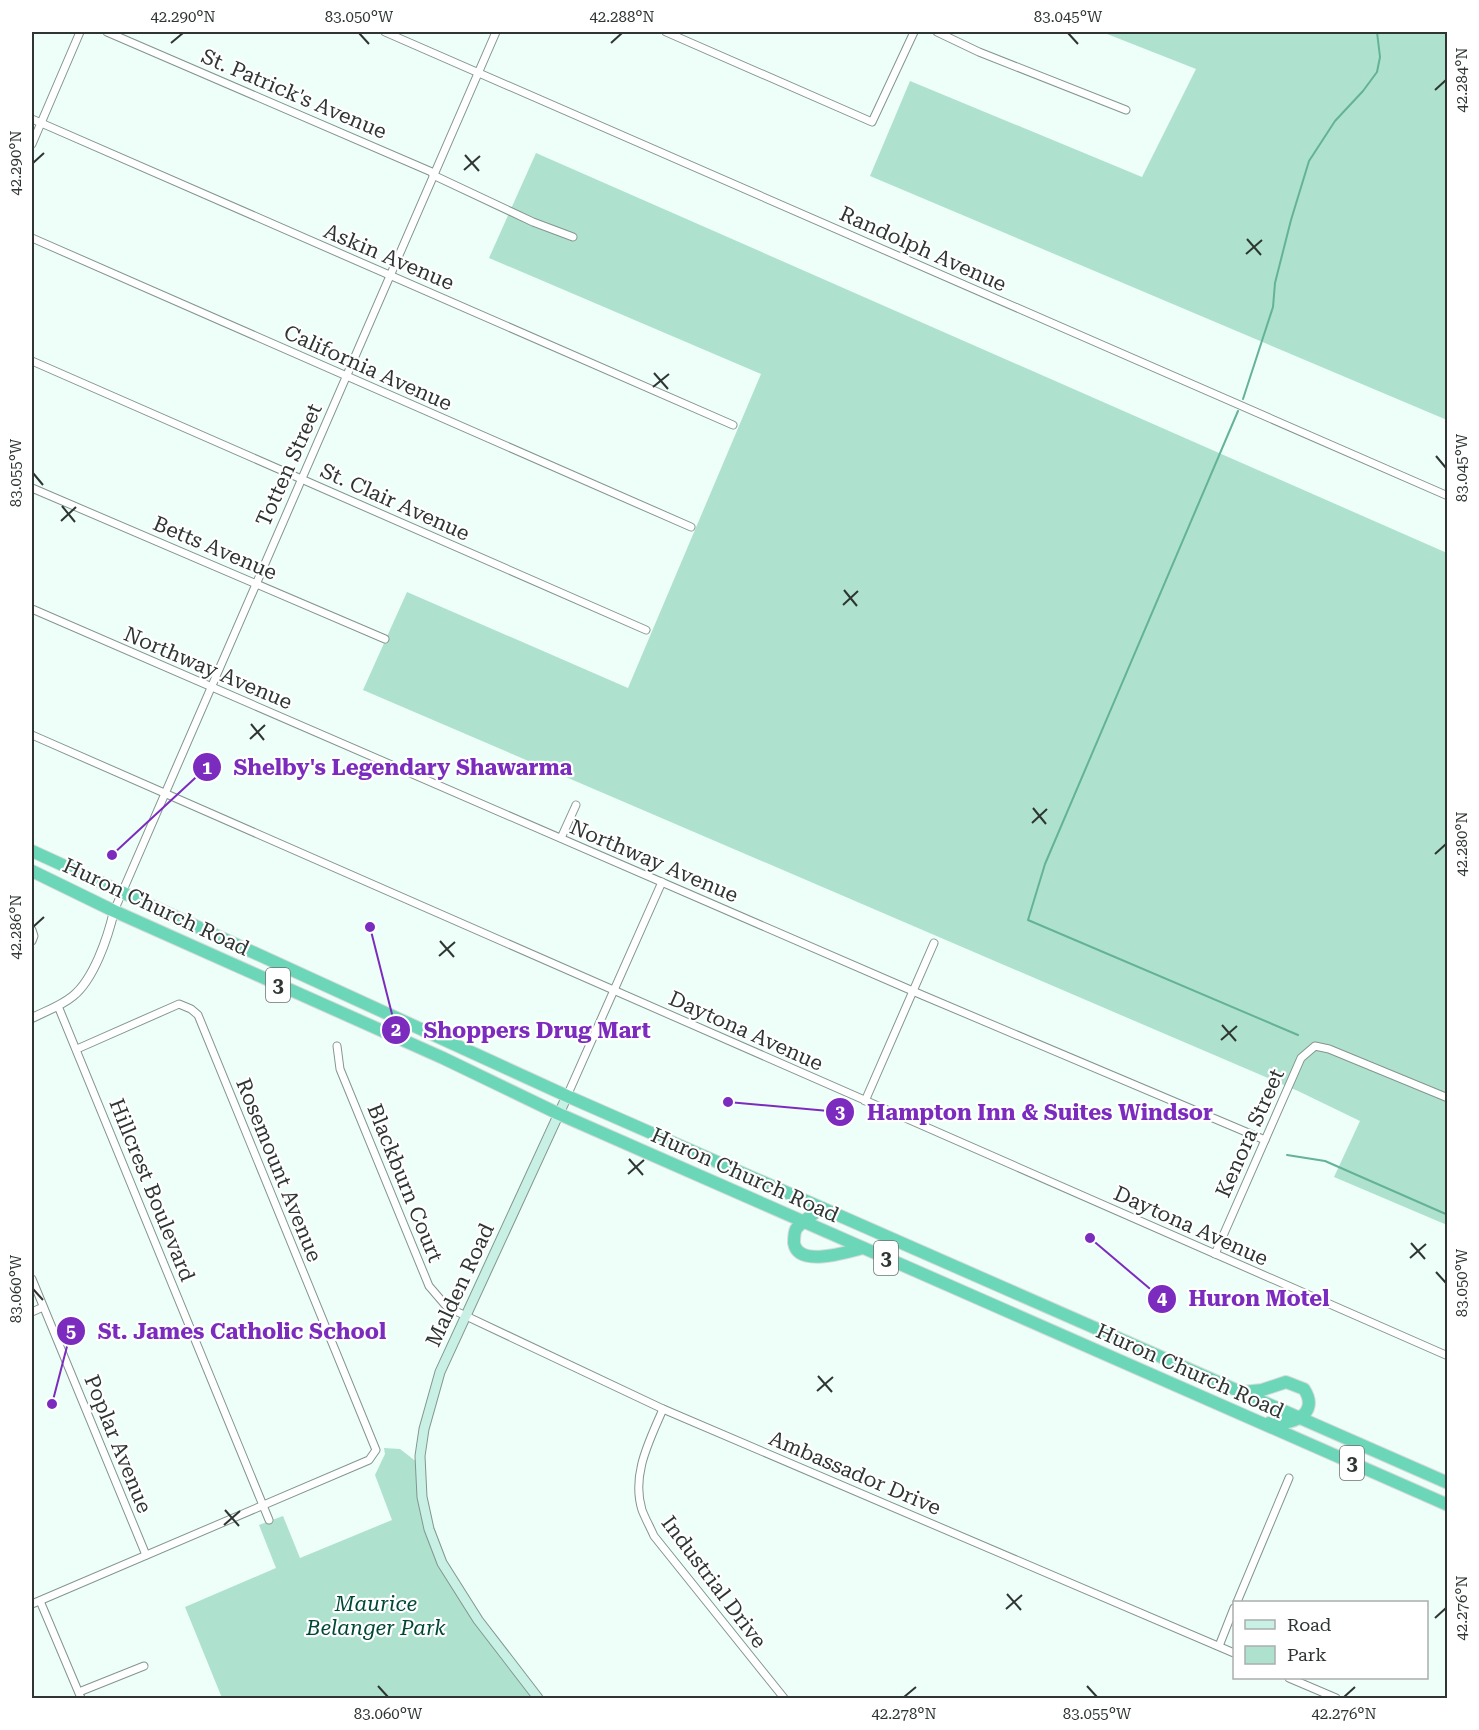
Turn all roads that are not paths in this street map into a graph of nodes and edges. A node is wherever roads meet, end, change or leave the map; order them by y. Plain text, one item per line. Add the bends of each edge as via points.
1 (80, 32) edge
2 (108, 32) edge
3 (385, 32) edge
4 (496, 32) edge
5 (666, 32) edge
6 (914, 32) edge
7 (937, 32) edge
8 (478, 72) junction
9 (1126, 110) dead end
10 (32, 119) edge
11 (41, 123) junction
12 (32, 144) edge
13 (434, 174) junction
14 (573, 237) dead end
15 (32, 238) edge
16 (390, 275) junction
17 (32, 361) edge
18 (346, 376) junction
19 (733, 425) dead end
20 (301, 479) junction
21 (32, 488) edge
22 (1448, 496) edge
23 (691, 527) dead end
24 (255, 584) junction
25 (32, 609) edge
26 (646, 630) dead end
27 (385, 639) dead end
28 (210, 687) junction
29 (32, 735) edge
30 (165, 792) junction
31 (576, 805) dead end
32 (561, 838) junction
33 (32, 851) edge
34 (32, 871) edge
35 (662, 882) junction
36 (121, 893) junction
37 (114, 911) junction
38 (32, 930) edge
39 (32, 941) edge
40 (933, 943) dead end
41 (614, 991) junction
42 (913, 991) junction
43 (58, 1006) junction
44 (32, 1018) edge
45 (337, 1046) dead end
46 (77, 1049) junction
47 (567, 1096) junction
48 (1448, 1098) edge
49 (865, 1101) junction
50 (559, 1114) junction
51 (1265, 1140) junction
52 (822, 1208) junction
53 (804, 1222) junction
54 (863, 1248) junction
55 (1215, 1254) junction
56 (32, 1279) edge
57 (43, 1307) junction
58 (32, 1312) edge
59 (466, 1317) junction
60 (1448, 1356) edge
61 (1243, 1393) junction
62 (663, 1409) junction
63 (1300, 1418) junction
64 (1256, 1421) junction
65 (1289, 1478) dead end
66 (1448, 1483) edge
67 (1448, 1505) edge
68 (263, 1506) junction
69 (269, 1520) dead end
70 (146, 1555) junction
71 (40, 1601) junction
72 (1237, 1601) edge
73 (32, 1604) edge
74 (1233, 1611) edge
75 (1219, 1646) junction
76 (1233, 1653) edge
77 (144, 1666) dead end
78 (1293, 1679) edge
79 (80, 1695) edge
80 (538, 1698) edge
81 (784, 1698) edge
82 (1336, 1698) edge

1 - 11 street
2 - 13 street, St. Patrick's Avenue
3 - 8 street, Randolph Avenue
4 - 8 street, Totten Street
5 - 6 street via 872,122
7 - 9 street
8 - 13 street, Totten Street
8 - 22 street, Randolph Avenue
10 - 11 street, Askin Avenue
11 - 12 street
11 - 16 street, Askin Avenue
13 - 14 street, St. Patrick's Avenue
13 - 16 street, Totten Street
15 - 18 street, California Avenue
16 - 18 street, Totten Street
16 - 19 street, Askin Avenue
17 - 20 street, St. Clair Avenue
18 - 20 street, Totten Street
18 - 23 street, California Avenue
20 - 24 street, Totten Street
20 - 26 street, St. Clair Avenue
21 - 24 street, Betts Avenue
24 - 27 street, Betts Avenue
24 - 28 street, Totten Street
25 - 28 street, Northway Avenue
28 - 30 street, Totten Street
28 - 32 street, Northway Avenue
29 - 30 street, Daytona Avenue
30 - 36 street, Totten Street
30 - 41 street, Daytona Avenue
31 - 32 street
32 - 35 street, Northway Avenue
33 - 36 highway, Huron Church Road / 3
34 - 37 highway, Huron Church Road / 3
35 - 41 street, Malden Road
35 - 42 street, Northway Avenue
36 - 37 street, Totten Street
36 - 47 highway, Huron Church Road / 3
37 - 43 street via 91,973 74,995
37 - 50 highway, Huron Church Road / 3
38 - 39 street
40 - 42 street
41 - 47 street, Malden Road
41 - 49 street, Daytona Avenue
42 - 49 street
42 - 51 street, Northway Avenue
43 - 44 street
43 - 46 street, Hillcrest Boulevard
45 - 59 street, Blackburn Court via 340,1069 429,1286 447,1307
46 - 68 street, Hillcrest Boulevard
46 - 68 street, Rosemount Avenue via 179,1004 198,1015 376,1450 369,1460
47 - 50 main road, Malden Road
47 - 52 highway, Huron Church Road / 3
48 - 51 street, Kenora Street via 1315,1046 1301,1058
49 - 55 street, Daytona Avenue
50 - 53 highway, Huron Church Road / 3
50 - 59 main road, Malden Road
51 - 55 street, Kenora Street
52 - 53 highway
52 - 61 highway, Huron Church Road / 3
53 - 54 highway, Huron Church Road / 3
53 - 54 highway via 794,1237 795,1247 801,1253 815,1257
54 - 64 highway, Huron Church Road / 3
55 - 60 street, Daytona Avenue
56 - 57 street, Poplar Avenue
57 - 58 street
57 - 70 street, Poplar Avenue
59 - 62 street, Ambassador Drive
59 - 80 main road, Malden Road via 440,1372 424,1429 420,1456 422,1497 442,1563 478,1620
61 - 63 highway, Huron Church Road / 3
61 - 63 highway via 1286,1382 1298,1385 1309,1399 1308,1409
62 - 75 street, Ambassador Drive
62 - 81 street, Industrial Drive via 643,1457 639,1485 642,1510 654,1536
63 - 64 highway via 1280,1425
63 - 66 highway, Huron Church Road / 3
64 - 67 highway, Huron Church Road / 3
65 - 72 street
68 - 69 street, Hillcrest Boulevard
68 - 70 street
70 - 71 street
71 - 73 street
71 - 79 street
74 - 75 street
75 - 76 street, Ambassador Drive
77 - 79 street
78 - 82 street

